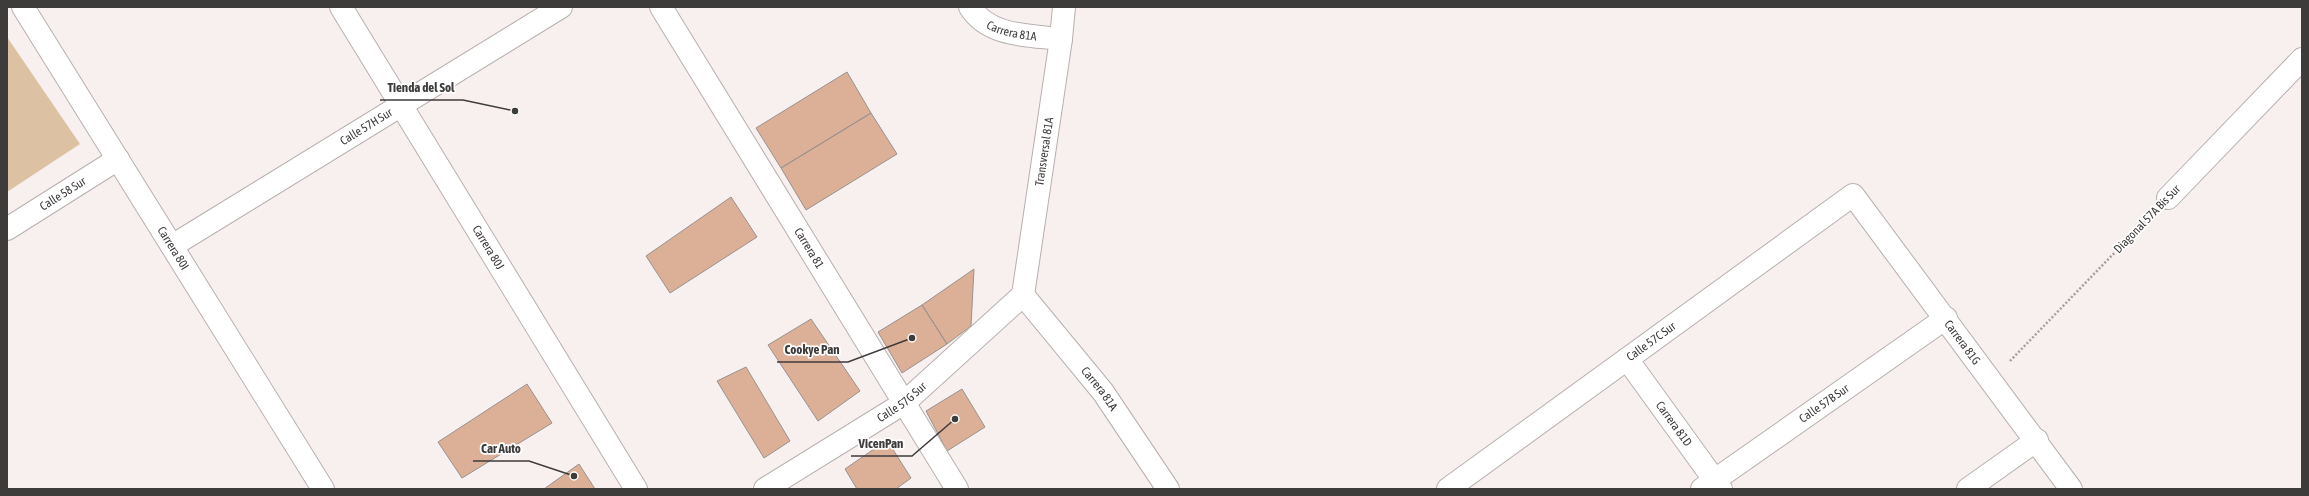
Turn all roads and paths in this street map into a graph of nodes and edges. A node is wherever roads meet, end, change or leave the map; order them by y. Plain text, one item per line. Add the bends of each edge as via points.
1 (23, 7) edge
2 (341, 7) edge
3 (561, 7) edge
4 (661, 7) edge
5 (970, 7) edge
6 (1064, 7) edge
7 (1061, 39) junction
8 (2302, 59) edge
9 (401, 105) junction
10 (118, 159) junction
11 (1854, 195) joint
12 (2168, 198) joint
13 (7, 229) edge
14 (172, 246) junction
15 (1023, 295) junction
16 (1946, 318) junction
17 (1627, 359) junction
18 (1992, 380) junction
19 (904, 403) junction
20 (2037, 440) junction
21 (1712, 486) edge
22 (323, 489) edge
23 (636, 489) edge
24 (765, 489) edge
25 (957, 489) edge
26 (1168, 489) edge
27 (1448, 489) edge
28 (1968, 489) edge
29 (2071, 489) edge

1 - 10 street, Carrera 80I
2 - 9 street, Carrera 80J
3 - 9 street, Calle 57H Sur
4 - 19 street, Carrera 81
5 - 7 street, Carrera 81A via 977,18 998,31
6 - 7 street, Transversal 81A
7 - 15 street, Transversal 81A
8 - 12 street, Diagonal 57A Bis Sur
9 - 14 street, Calle 57H Sur
9 - 23 street, Carrera 80J
10 - 13 street, Calle 58 Sur
10 - 14 street, Carrera 80I
11 - 16 street, Carrera 81G
11 - 17 street, Calle 57C Sur
12 - 18 path, Diagonal 57A Bis Sur
14 - 22 street, Carrera 80I
15 - 19 street, Calle 57G Sur
15 - 26 street, Carrera 81A via 1103,392
16 - 18 street, Carrera 81G
16 - 21 street, Calle 57B Sur
17 - 21 street, Carrera 81D
17 - 27 street, Calle 57C Sur
18 - 20 street, Carrera 81G
19 - 24 street, Calle 57G Sur
19 - 25 street, Carrera 81
20 - 28 street
20 - 29 street, Carrera 81G

